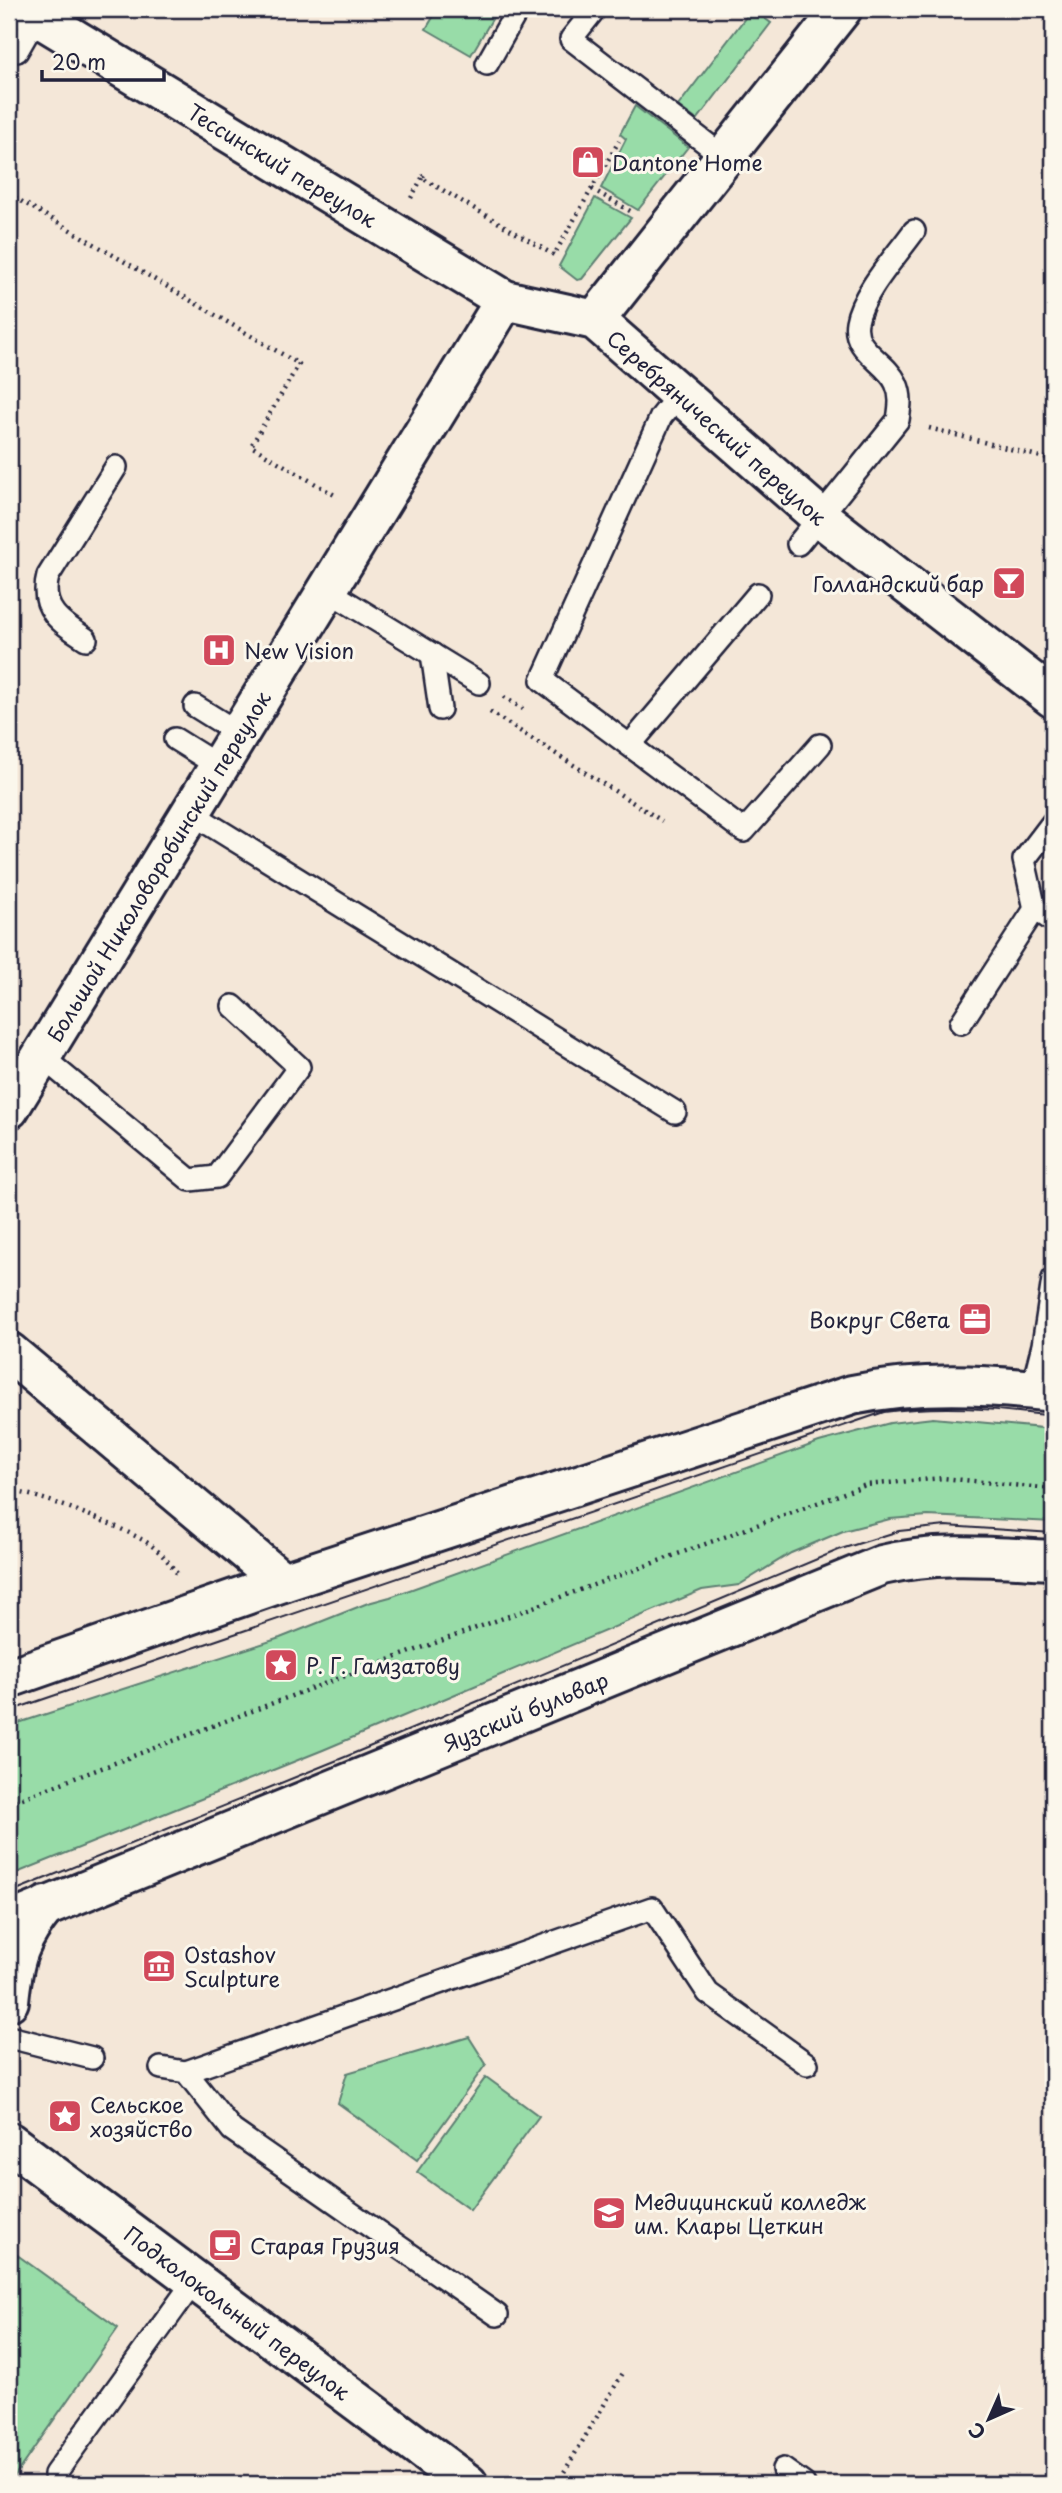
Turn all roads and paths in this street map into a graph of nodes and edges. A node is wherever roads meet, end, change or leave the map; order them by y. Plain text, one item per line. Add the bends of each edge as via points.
1 (518, 9) edge
2 (595, 9) edge
3 (842, 9) edge
4 (31, 12) edge
5 (17, 51) dead end
6 (488, 64) dead end
7 (619, 141) dead end
8 (724, 157) junction
9 (592, 189) junction
10 (9, 194) edge
11 (410, 199) dead end
12 (627, 209) dead end
13 (914, 231) dead end
14 (505, 300) junction
15 (595, 320) junction
16 (680, 393) junction
17 (898, 420) junction
18 (1053, 460) edge
19 (116, 467) dead end
20 (345, 501) dead end
21 (809, 530) junction
22 (327, 590) junction
23 (758, 594) dead end
24 (86, 639) dead end
25 (432, 654) junction
26 (479, 683) joint
27 (1053, 698) edge
28 (195, 706) dead end
29 (440, 709) dead end
30 (240, 734) junction
31 (175, 739) dead end
32 (630, 745) junction
33 (820, 745) dead end
34 (220, 767) junction
35 (191, 813) junction
36 (662, 821) dead end
37 (1053, 822) edge
38 (1035, 909) junction
39 (1053, 921) edge
40 (233, 1006) dead end
41 (961, 1023) dead end
42 (41, 1056) junction
43 (9, 1109) edge
44 (675, 1112) dead end
45 (1053, 1279) edge
46 (9, 1352) edge
47 (1043, 1390) edge
48 (1053, 1489) edge
49 (10, 1490) edge
50 (1053, 1560) edge
51 (283, 1581) junction
52 (186, 1586) dead end
53 (9, 1678) edge
54 (9, 1803) edge
55 (46, 1906) junction
56 (9, 1922) edge
57 (9, 2001) edge
58 (9, 2037) edge
59 (92, 2058) dead end
60 (807, 2064) dead end
61 (160, 2068) dead end
62 (186, 2072) junction
63 (14, 2142) edge
64 (195, 2280) junction
65 (497, 2315) dead end
66 (624, 2372) dead end
67 (783, 2469) dead end
68 (56, 2484) edge
69 (468, 2484) edge
70 (557, 2484) edge
71 (804, 2484) edge

1 - 6 lane
2 - 8 lane via 572,39
3 - 8 street, Серебрянический переулок
4 - 5 lane
4 - 14 street, Тессинский переулок
7 - 9 path
8 - 15 street, Серебрянический переулок
9 - 11 path via 554,255 423,177
9 - 12 path
10 - 20 path via 299,364 251,446
13 - 17 lane via 864,302 856,324 860,343 895,380 901,397
14 - 15 street, Тессинский переулок
14 - 22 street, Большой Николоворобинский переулок
15 - 16 street, Серебрянический переулок
16 - 21 street, Серебрянический переулок
16 - 32 lane via 661,417 542,680
17 - 18 path
17 - 21 lane
19 - 24 lane via 46,585 46,601 56,618
21 - 27 street, Серебрянический переулок
22 - 25 lane
22 - 30 street, Большой Николоворобинский переулок
23 - 32 lane
25 - 26 lane
25 - 29 lane
26 - 36 path via 469,699
28 - 30 lane
30 - 34 street, Большой Николоворобинский переулок
31 - 34 lane
32 - 33 lane via 744,831
34 - 35 street, Большой Николоворобинский переулок
35 - 42 street, Большой Николоворобинский переулок
35 - 44 lane
37 - 38 lane via 1024,860
38 - 39 lane
38 - 41 lane
40 - 42 lane via 299,1067 216,1177 190,1180
42 - 43 street, Большой Николоворобинский переулок
45 - 47 lane via 1043,1345
46 - 51 street
47 - 51 street via 930,1384 852,1395
48 - 54 path via 943,1478 866,1485
49 - 52 path via 143,1539
50 - 55 street, Яузский бульвар via 955,1554 882,1565
51 - 53 street
55 - 56 street, Яузский бульвар
55 - 57 street via 19,1944
58 - 59 lane
60 - 62 lane via 708,1993 652,1908
61 - 62 lane
62 - 65 lane via 232,2130
63 - 64 street, Подколокольный переулок
64 - 68 lane via 55,2474
64 - 69 street, Подколокольный переулок
66 - 70 path
67 - 71 lane

